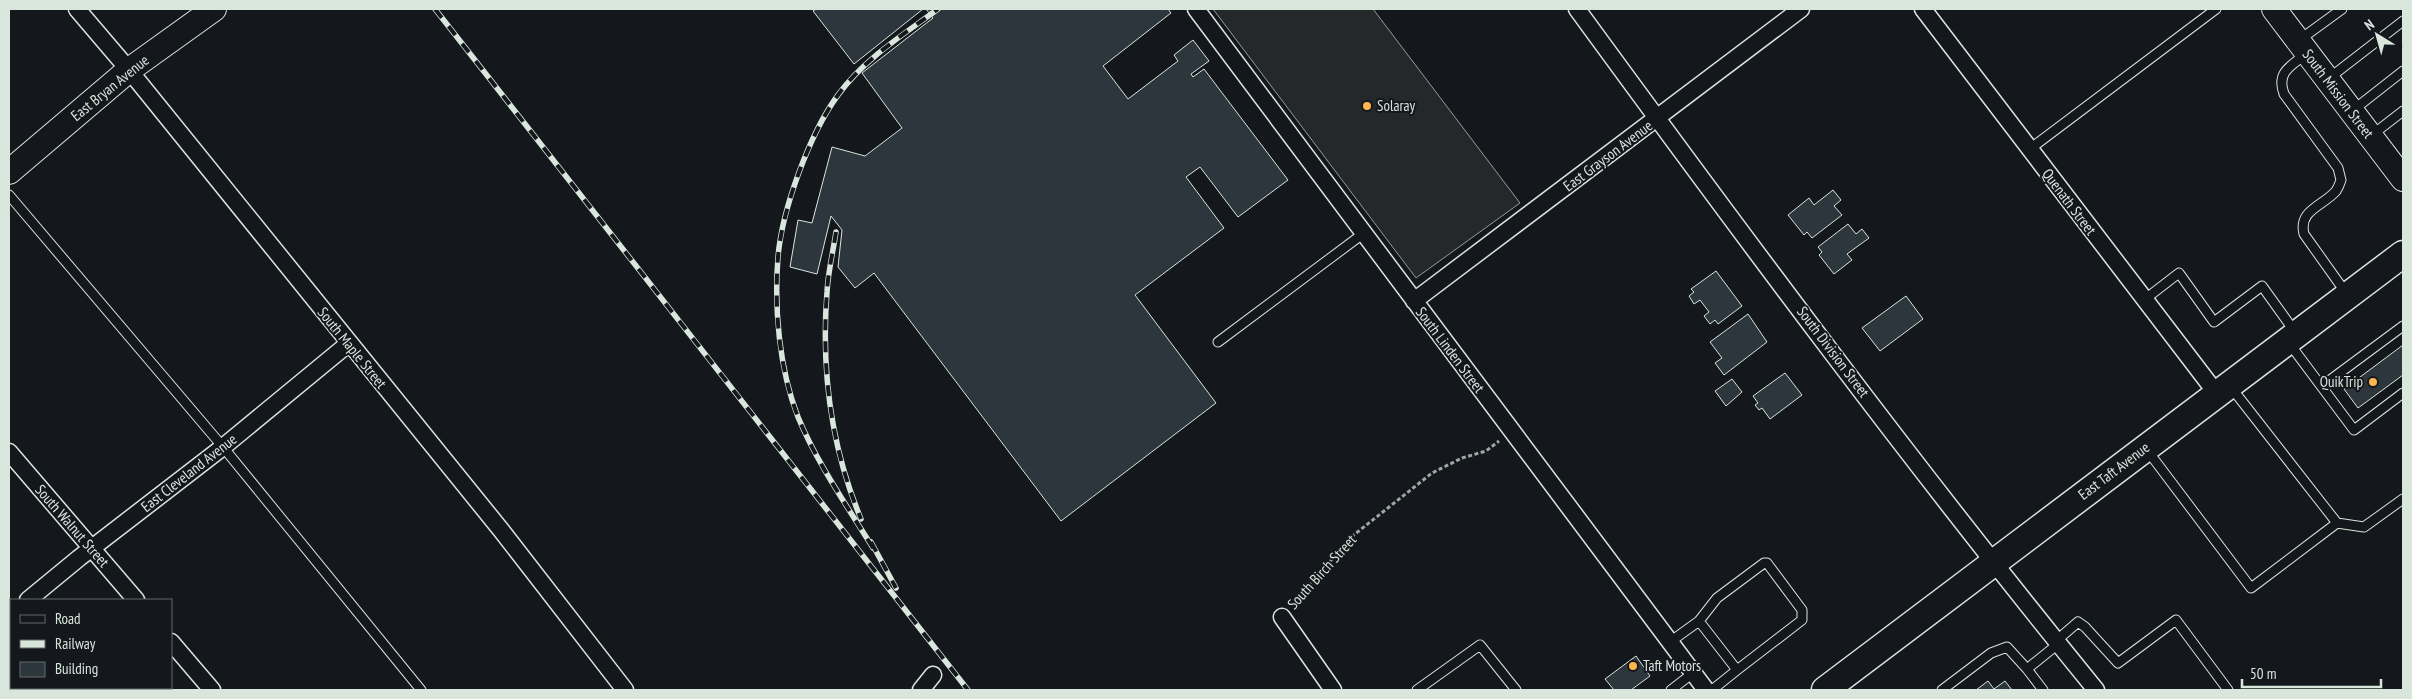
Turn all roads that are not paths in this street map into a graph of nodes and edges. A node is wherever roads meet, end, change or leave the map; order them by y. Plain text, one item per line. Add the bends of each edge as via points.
1 (77, 9) edge
2 (214, 9) edge
3 (1196, 9) edge
4 (1577, 9) edge
5 (1801, 9) edge
6 (1923, 9) edge
7 (2216, 9) edge
8 (2274, 9) edge
9 (2342, 9) edge
10 (2403, 21) edge
11 (2303, 47) junction
12 (129, 70) junction
13 (2403, 71) edge
14 (2327, 79) junction
15 (2351, 111) junction
16 (2403, 111) edge
17 (1656, 119) junction
18 (2371, 136) junction
19 (2030, 149) junction
20 (9, 172) edge
21 (2403, 179) edge
22 (9, 195) edge
23 (1364, 234) junction
24 (2403, 254) edge
25 (2348, 296) junction
26 (2144, 300) junction
27 (1414, 301) junction
28 (2403, 326) edge
29 (2292, 337) junction
30 (1218, 342) dead end
31 (348, 344) junction
32 (2322, 386) junction
33 (2223, 390) junction
34 (2403, 393) edge
35 (223, 447) junction
36 (2145, 448) junction
37 (9, 452) edge
38 (2403, 499) edge
39 (2337, 523) junction
40 (92, 548) junction
41 (1992, 563) junction
42 (29, 599) edge
43 (135, 599) edge
44 (1282, 617) road end
45 (1700, 622) junction
46 (1670, 642) junction
47 (2057, 642) junction
48 (172, 643) edge
49 (2027, 669) junction
50 (1737, 670) junction
51 (1693, 674) junction
52 (933, 675) dead end
53 (1836, 687) edge
54 (212, 690) edge
55 (421, 690) edge
56 (625, 690) edge
57 (922, 690) edge
58 (1334, 690) edge
59 (1418, 690) edge
60 (1516, 690) edge
61 (1671, 690) edge
62 (1706, 690) edge
63 (1712, 690) edge
64 (1942, 690) edge
65 (2043, 690) edge
66 (2096, 690) edge
67 (2228, 690) edge

1 - 12 street, South Maple Street
2 - 12 street, East Bryan Avenue
3 - 23 street, South Linden Street
4 - 17 street, South Division Street
5 - 17 street, East Grayson Avenue
6 - 19 street, Quenath Street
7 - 19 lane
8 - 11 street, South Mission Street
9 - 11 lane
10 - 14 lane
11 - 14 street, South Mission Street
11 - 25 lane via 2283,74 2280,84 2338,168 2341,180 2336,191 2307,214 2302,225 2304,234
12 - 20 street, East Bryan Avenue
12 - 31 street, South Maple Street
13 - 15 lane
14 - 15 street, South Mission Street
15 - 18 street, South Mission Street
16 - 18 lane
17 - 27 street, East Grayson Avenue
17 - 41 street, South Division Street
18 - 21 street, South Mission Street
19 - 26 street, Quenath Street
22 - 35 lane
23 - 27 street, South Linden Street
23 - 30 lane
24 - 25 main road, East Taft Avenue
25 - 29 main road, East Taft Avenue
26 - 29 lane via 2179,274 2214,322 2262,286
26 - 33 street, Quenath Street
27 - 46 street, South Linden Street
28 - 32 lane
29 - 32 lane
29 - 33 main road, East Taft Avenue
31 - 35 street, East Cleveland Avenue
31 - 56 street, South Maple Street via 501,530
32 - 34 lane via 2354,430
33 - 36 main road, East Taft Avenue
33 - 39 lane
35 - 40 street, East Cleveland Avenue
35 - 55 lane
36 - 39 lane via 2251,588
36 - 41 main road, East Taft Avenue
37 - 40 street, South Walnut Street
38 - 39 lane via 2364,528
40 - 42 street, East Cleveland Avenue
40 - 43 street, South Walnut Street
41 - 47 street, South Division Street
41 - 53 main road, East Taft Avenue
44 - 58 street, South Birch Street
45 - 46 lane
45 - 50 lane
45 - 50 lane via 1717,598 1766,563 1802,610 1802,620
46 - 51 street, South Linden Street
47 - 49 lane
47 - 66 street, South Division Street
47 - 67 lane via 2078,622 2118,664 2176,620
48 - 54 street
49 - 64 lane via 2007,647 1991,653
49 - 65 lane
50 - 63 lane
51 - 61 lane
51 - 62 street, South Linden Street
52 - 57 street
59 - 60 lane via 1480,645

